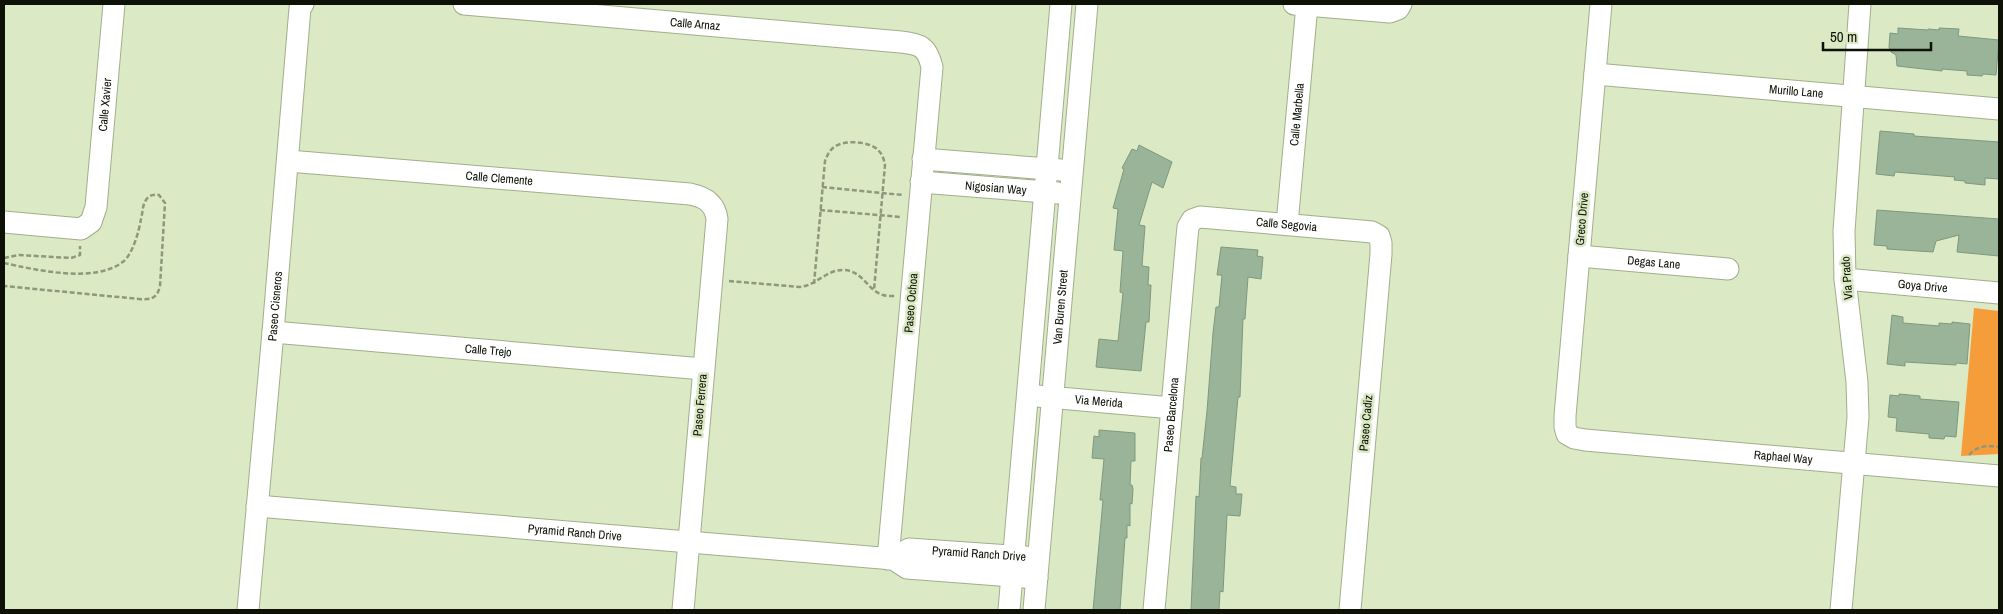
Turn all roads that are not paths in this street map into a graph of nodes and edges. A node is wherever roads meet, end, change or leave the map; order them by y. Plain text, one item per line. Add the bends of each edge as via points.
1 (114, 4) edge
2 (303, 4) edge
3 (464, 4) edge
4 (1061, 4) edge
5 (1087, 4) edge
6 (1300, 4) edge
7 (1601, 4) edge
8 (1860, 4) edge
9 (1399, 6) edge
10 (925, 50) joint
11 (1595, 74) junction
12 (1854, 96) junction
13 (1999, 109) edge
14 (923, 159) junction
15 (288, 161) junction
16 (1047, 169) junction
17 (1072, 170) junction
18 (921, 189) junction
19 (1044, 192) junction
20 (1070, 194) junction
21 (710, 202) joint
22 (1192, 220) joint
23 (4, 222) edge
24 (1287, 224) junction
25 (1379, 236) joint
26 (1579, 256) junction
27 (1728, 269) dead end
28 (1845, 279) junction
29 (1999, 293) edge
30 (273, 332) junction
31 (703, 369) junction
32 (1027, 396) junction
33 (1052, 398) junction
34 (1172, 408) junction
35 (1567, 434) joint
36 (1854, 463) junction
37 (1999, 476) edge
38 (257, 506) junction
39 (688, 541) junction
40 (891, 559) junction
41 (1012, 566) junction
42 (1038, 568) junction
43 (248, 610) edge
44 (683, 610) edge
45 (1009, 610) edge
46 (1034, 610) edge
47 (1154, 610) edge
48 (1350, 610) edge
49 (1841, 610) edge

1 - 23 street, Calle Xavier via 96,207 91,222 81,229
2 - 15 street, Paseo Cisneros via 300,8
3 - 10 street, Calle Arnaz via 901,42 916,44
4 - 16 street, Van Buren Street
5 - 17 street, Van Buren Street
6 - 9 street via 1390,12
6 - 24 street, Calle Marbella
7 - 11 street, Greco Drive
8 - 12 street, Via Prado
10 - 14 street, Paseo Ochoa via 932,66
11 - 12 street, Murillo Lane
11 - 26 street, Greco Drive
12 - 13 street, Murillo Lane
12 - 28 street, Via Prado via 1846,191
14 - 16 street, Nigosian Way
14 - 18 street, Paseo Ochoa
15 - 21 street, Calle Clemente via 690,194
15 - 30 street, Paseo Cisneros
16 - 17 street, Nigosian Way
16 - 19 street, Van Buren Street
17 - 20 street, Van Buren Street
18 - 19 street, Nigosian Way
18 - 40 street, Paseo Ochoa
19 - 20 street, Nigosian Way
19 - 32 street, Van Buren Street
20 - 33 street, Van Buren Street
21 - 31 street, Paseo Ferrera via 716,210 717,219
22 - 24 street, Calle Segovia via 1205,217
22 - 34 street, Paseo Barcelona via 1188,227
24 - 25 street, Calle Segovia via 1372,232
25 - 48 street, Paseo Cadiz via 1381,254
26 - 27 street, Degas Lane
26 - 35 street, Greco Drive via 1565,416
28 - 29 street, Goya Drive
28 - 36 street, Via Prado via 1857,382
30 - 31 street, Calle Trejo
30 - 38 street, Paseo Cisneros
31 - 39 street, Paseo Ferrera
32 - 33 street, Via Merida
32 - 41 street, Van Buren Street
33 - 34 street, Via Merida
33 - 42 street, Van Buren Street
34 - 47 street, Paseo Barcelona
35 - 36 street, Raphael Way via 1585,440
36 - 37 street, Raphael Way
36 - 49 street, Via Prado
38 - 39 street, Pyramid Ranch Drive
38 - 43 street, Paseo Cisneros
39 - 40 street, Pyramid Ranch Drive
39 - 44 street, Paseo Ferrera
40 - 41 street, Pyramid Ranch Drive via 909,549
41 - 42 street, Pyramid Ranch Drive
41 - 45 street, Van Buren Street
42 - 46 street, Van Buren Street

